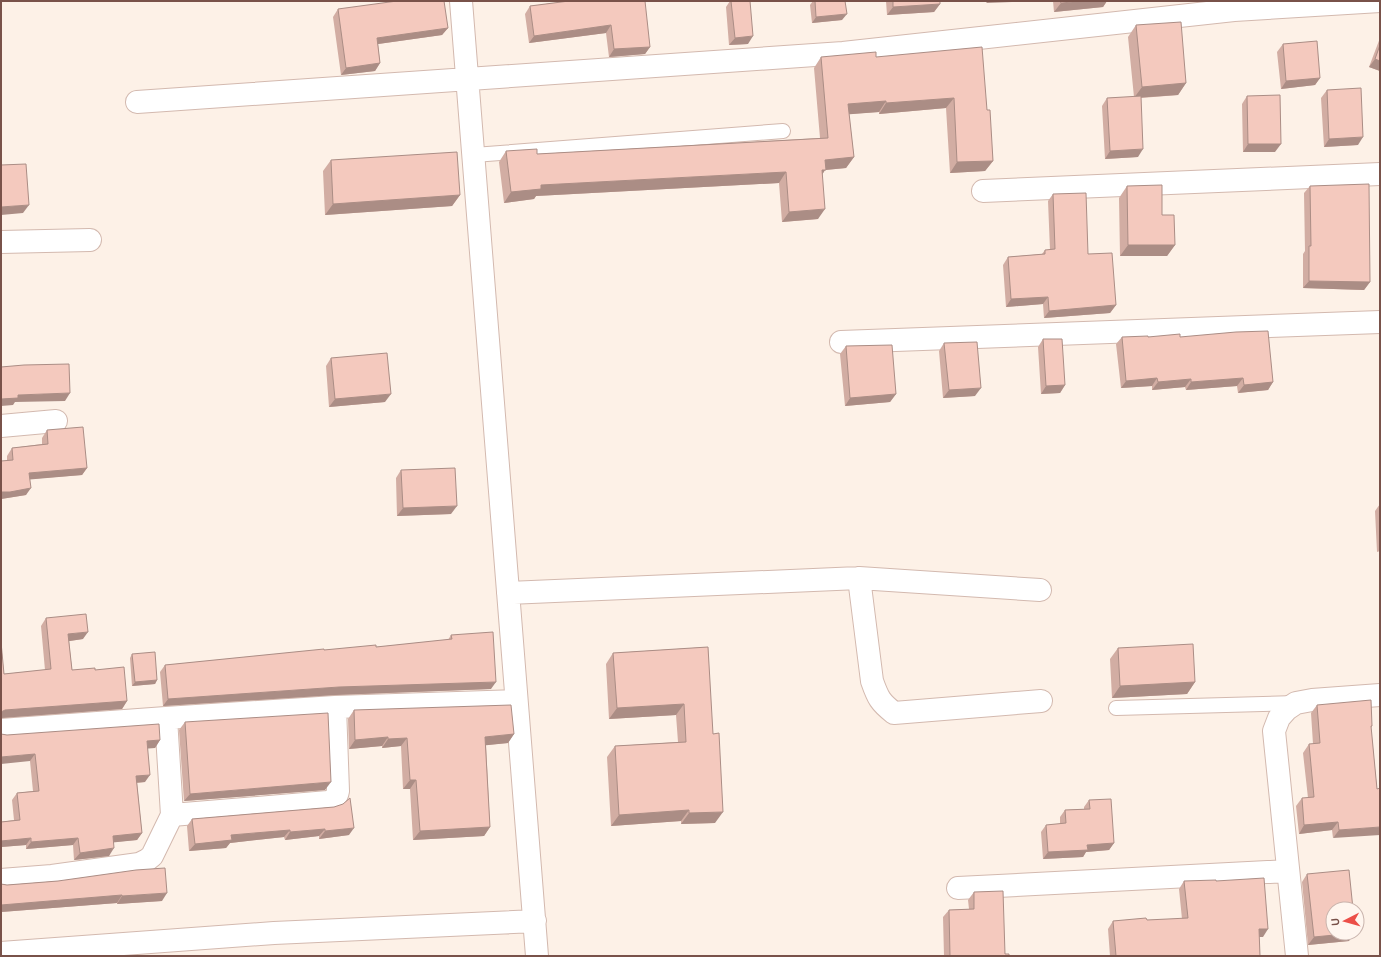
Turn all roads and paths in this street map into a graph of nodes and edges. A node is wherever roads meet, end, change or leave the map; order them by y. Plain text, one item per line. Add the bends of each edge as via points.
1 (461, 1) edge
2 (1380, 1) edge
3 (1234, 5) edge
4 (467, 78) junction
5 (138, 102) dead end
6 (783, 131) dead end
7 (474, 155) junction
8 (1380, 174) edge
9 (983, 191) dead end
10 (90, 240) dead end
11 (1, 242) edge
12 (1380, 322) edge
13 (841, 342) dead end
14 (56, 421) dead end
15 (1, 426) edge
16 (859, 578) junction
17 (1040, 590) dead end
18 (508, 593) junction
19 (1380, 695) edge
20 (516, 701) junction
21 (1041, 701) dead end
22 (1296, 703) junction
23 (335, 706) junction
24 (1116, 708) dead end
25 (166, 718) junction
26 (1, 730) edge
27 (172, 815) junction
28 (1288, 871) junction
29 (1, 880) edge
30 (958, 888) dead end
31 (535, 921) junction
32 (1, 953) edge
33 (537, 956) edge
34 (1297, 956) edge

1 - 4 street
2 - 3 street
3 - 4 street via 843,53
4 - 5 street
4 - 7 street
6 - 7 lane
7 - 18 street
8 - 9 street
10 - 11 street
12 - 13 street
14 - 15 street
16 - 17 street
16 - 18 street
16 - 21 street via 872,681 877,696 894,713
18 - 20 street
19 - 22 street
20 - 23 street
20 - 31 street
22 - 24 lane
22 - 28 street via 1279,718 1274,731
23 - 25 street
23 - 27 street via 338,791 333,800
25 - 26 street
25 - 27 street
27 - 29 street via 152,856 139,864
28 - 30 street
28 - 34 street
31 - 32 street via 274,933
31 - 33 street

